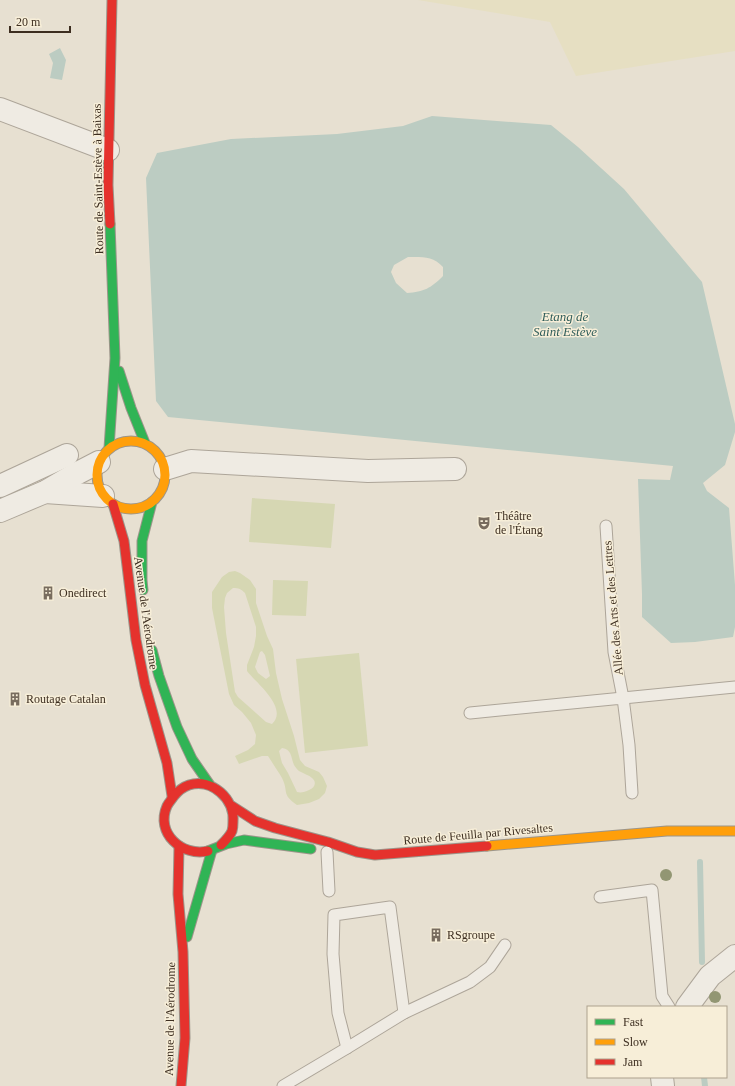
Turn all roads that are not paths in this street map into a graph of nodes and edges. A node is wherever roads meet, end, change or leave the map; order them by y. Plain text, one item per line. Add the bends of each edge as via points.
1 (112, 0) edge
2 (0, 109) edge
3 (108, 150) junction
4 (115, 358) junction
5 (145, 443) junction
6 (68, 455) dead end
7 (104, 455) junction
8 (165, 469) junction
9 (455, 469) dead end
10 (0, 486) edge
11 (45, 492) junction
12 (108, 500) junction
13 (152, 502) junction
14 (0, 510) edge
15 (606, 526) dead end
16 (145, 602) dead end
17 (149, 640) dead end
18 (735, 687) edge
19 (622, 698) junction
20 (470, 714) dead end
21 (210, 785) junction
22 (632, 793) dead end
23 (172, 796) junction
24 (232, 806) junction
25 (735, 831) edge
26 (221, 845) junction
27 (179, 846) junction
28 (212, 850) junction
29 (327, 852) junction
30 (356, 852) junction
31 (329, 891) dead end
32 (600, 897) dead end
33 (505, 945) dead end
34 (183, 952) junction
35 (735, 956) edge
36 (668, 1006) edge
37 (688, 1006) edge
38 (404, 1013) junction
39 (347, 1048) junction
40 (181, 1086) edge
41 (283, 1086) edge

1 - 3 street, Route de Saint-Estève à Baixas
2 - 3 street
3 - 4 street, Route de Saint-Estève à Baixas
4 - 5 street, Route de Saint-Estève à Baixas
4 - 7 street, Route de Saint-Estève à Baixas
5 - 7 street via 126,440
5 - 8 street via 158,453
6 - 10 street
7 - 11 street
7 - 12 street via 97,479
8 - 9 street via 191,461 368,471
8 - 13 street via 163,487
11 - 12 street
11 - 14 street
12 - 13 street via 132,509
12 - 23 street, Avenue de l'Aérodrome via 124,541 136,640 145,685 167,763
13 - 16 street, Avenue de l'Aérodrome via 142,541
15 - 19 lane, Allée des Arts et des Lettres via 614,652
17 - 21 street, Avenue de l'Aérodrome via 177,727 192,759
18 - 19 lane
19 - 20 lane
19 - 22 lane, Allée des Arts et des Lettres via 629,745
21 - 23 street via 189,785
21 - 24 street via 219,790
23 - 27 street via 166,806 164,817 171,839
24 - 26 street via 233,828
24 - 30 street, Route de Feuilla par Rivesaltes via 255,821
25 - 30 street, Route de Feuilla par Rivesaltes via 667,831 375,855
26 - 28 street
26 - 29 street via 245,840
27 - 28 street via 189,852 201,853
27 - 34 street, Avenue de l'Aérodrome via 178,894
28 - 34 street, Avenue de l'Aérodrome
29 - 30 street
29 - 31 lane
32 - 36 lane via 652,890 662,996
33 - 38 lane via 490,967 470,982
34 - 40 street, Avenue de l'Aérodrome via 184,1038
35 - 37 street via 710,976
38 - 39 lane
38 - 39 lane via 390,907 334,915 333,954 338,1013
39 - 41 lane

